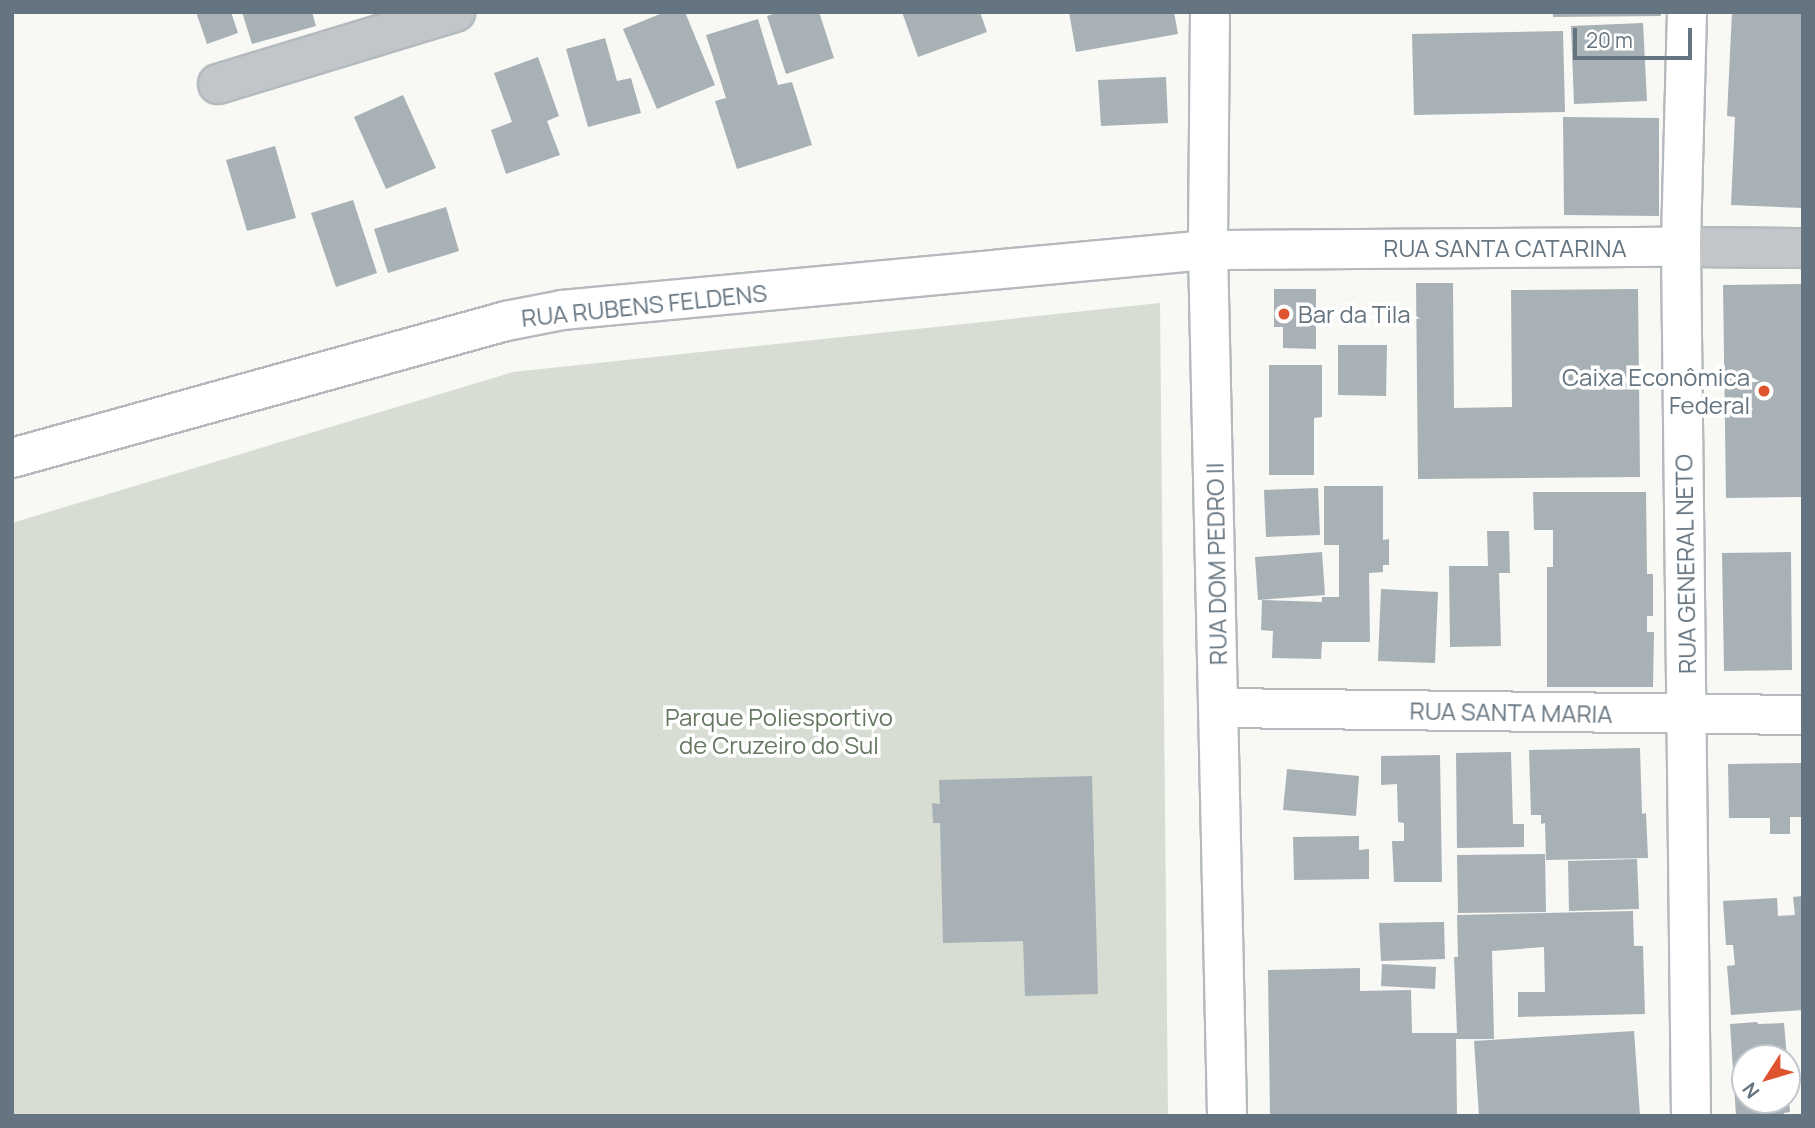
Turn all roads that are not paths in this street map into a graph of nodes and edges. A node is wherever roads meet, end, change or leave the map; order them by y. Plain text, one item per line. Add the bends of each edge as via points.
1 (455, 12) edge
2 (1210, 12) edge
3 (1687, 12) edge
4 (218, 84) dead end
5 (1681, 247) junction
6 (1803, 248) edge
7 (1208, 250) junction
8 (12, 458) edge
9 (1220, 708) junction
10 (1688, 715) junction
11 (1803, 715) edge
12 (1227, 1116) edge
13 (1691, 1116) edge

1 - 4 street
2 - 7 main road, RUA DOM PEDRO II
3 - 5 main road, RUA GENERAL NETO
5 - 6 street, RUA SANTA CATARINA
5 - 7 main road, RUA SANTA CATARINA
5 - 10 main road, RUA GENERAL NETO
7 - 8 main road, RUA RUBENS FELDENS via 562,310 506,321
7 - 9 main road, RUA DOM PEDRO II
9 - 10 main road, RUA SANTA MARIA
9 - 12 main road, RUA DOM PEDRO II
10 - 11 main road, RUA SANTA MARIA
10 - 13 main road, RUA GENERAL NETO

